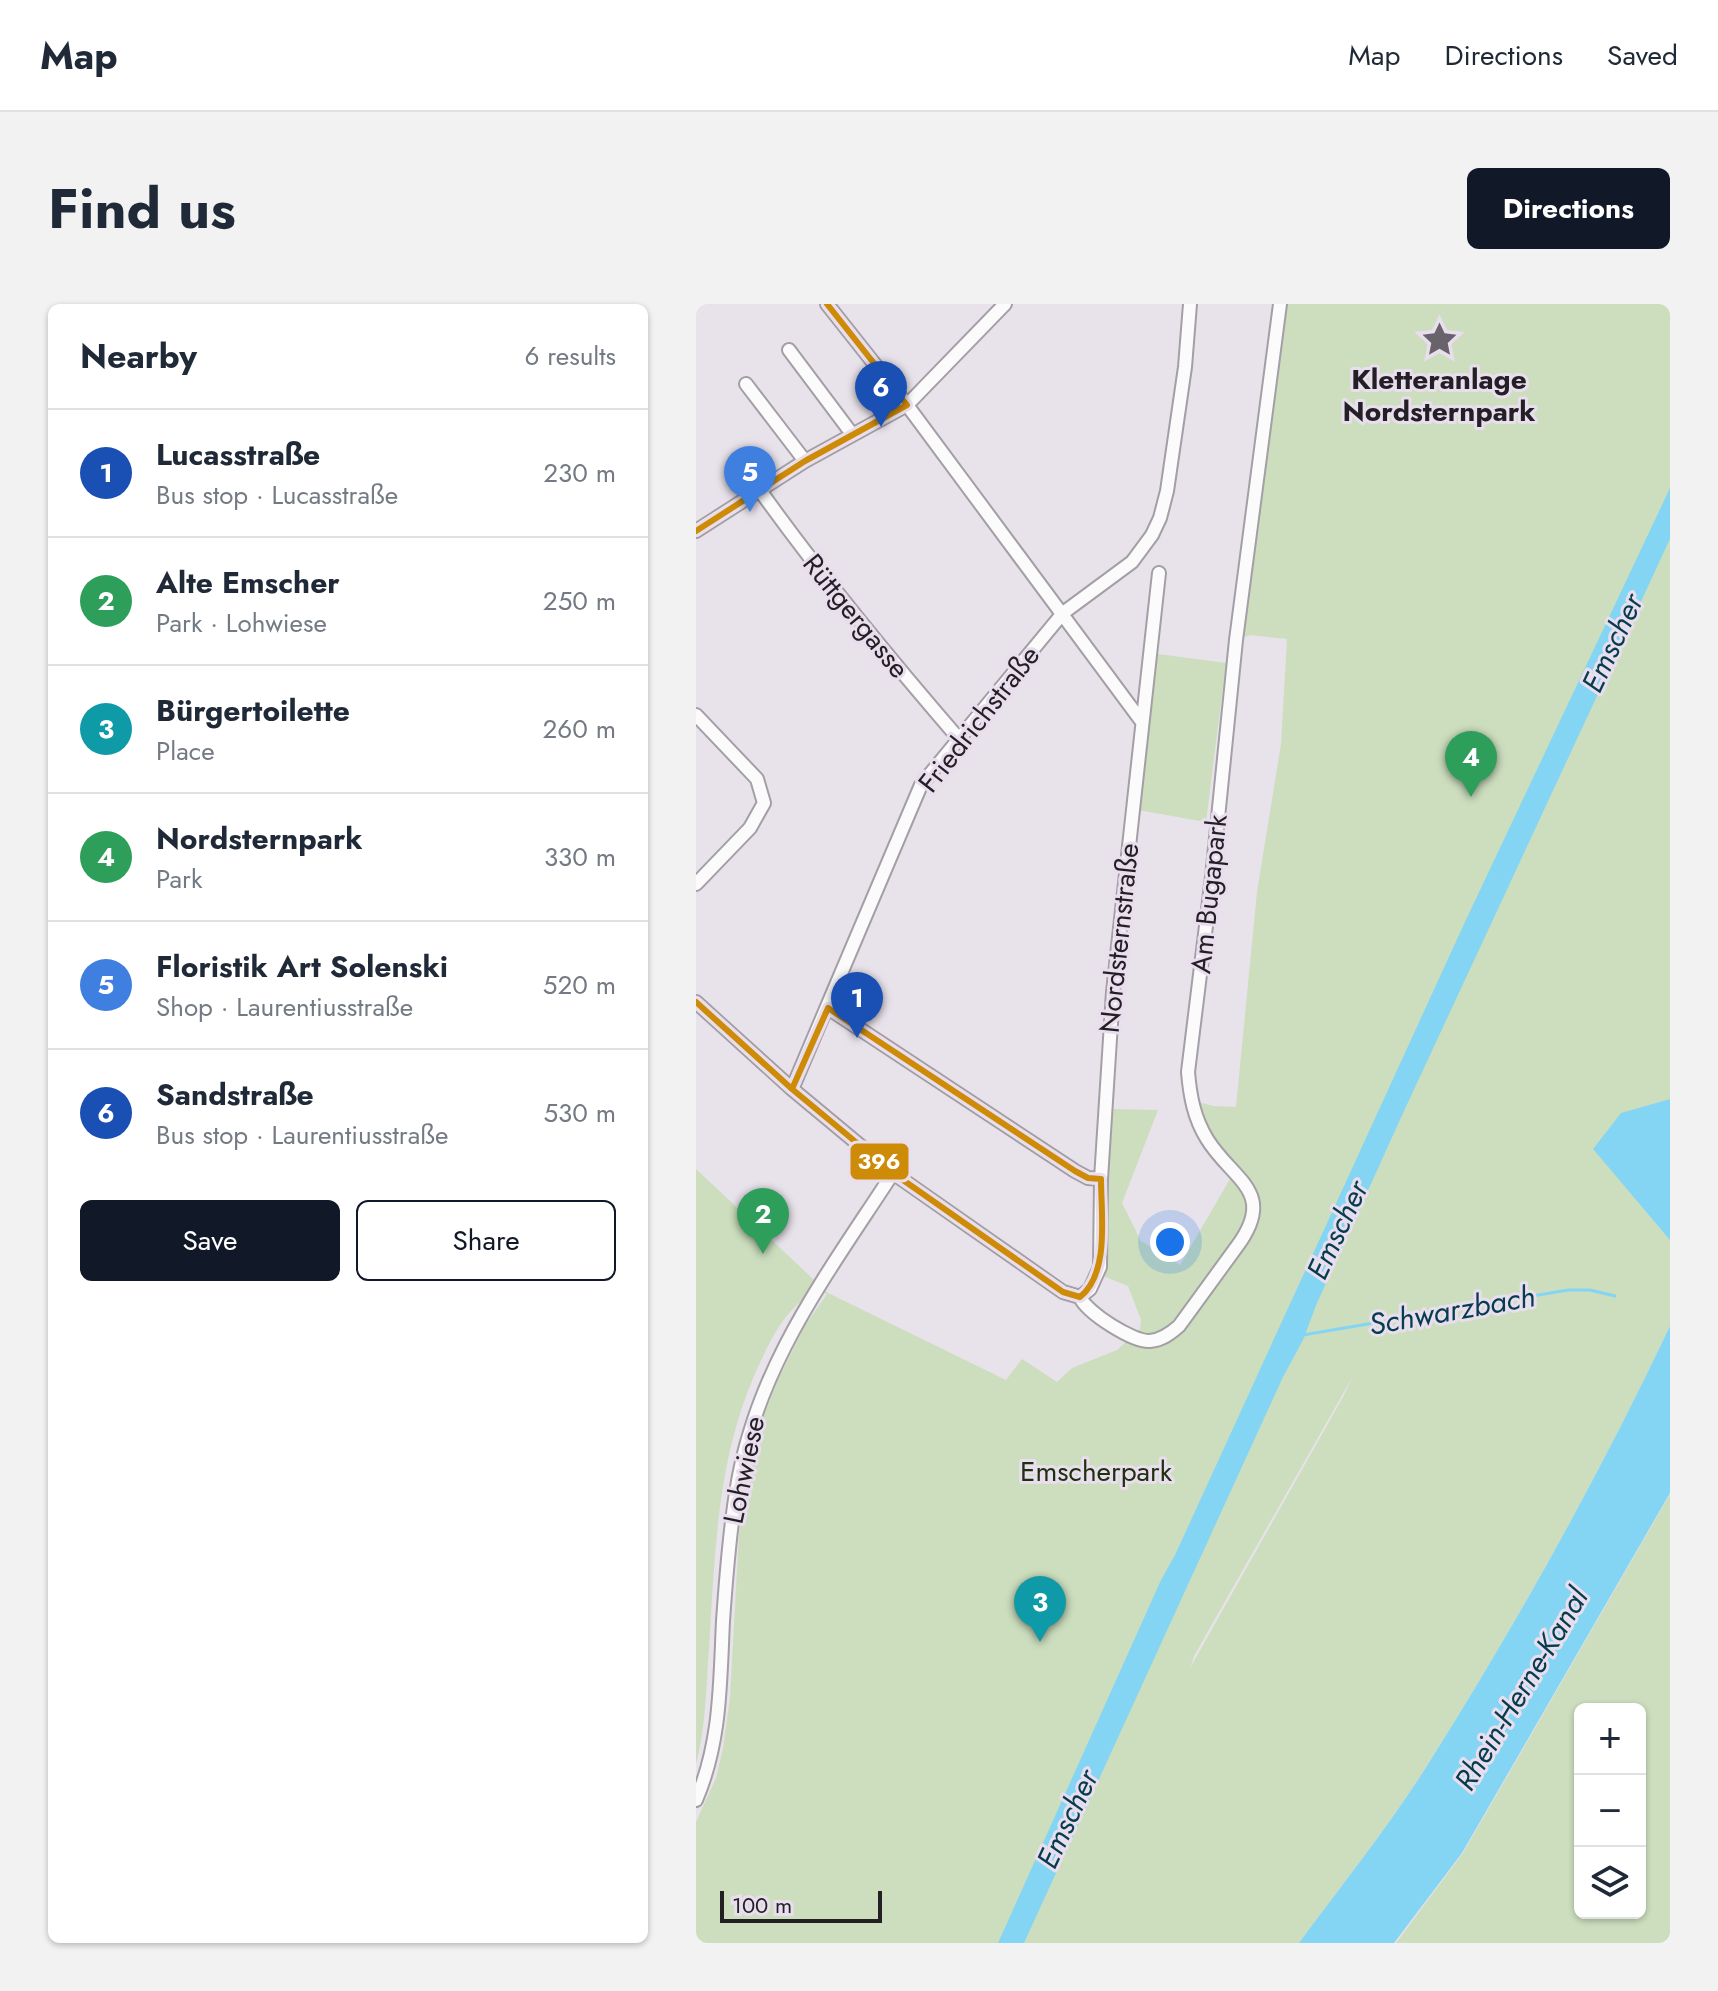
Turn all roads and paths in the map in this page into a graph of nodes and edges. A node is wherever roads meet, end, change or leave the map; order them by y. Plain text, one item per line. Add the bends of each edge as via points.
1 (827, 304) edge
2 (1005, 304) edge
3 (1190, 304) edge
4 (1280, 304) edge
5 (789, 350) dead end
6 (746, 384) dead end
7 (907, 405) junction
8 (852, 434) junction
9 (805, 461) junction
10 (759, 489) junction
11 (696, 531) edge
12 (1159, 573) dead end
13 (1063, 613) junction
14 (696, 715) edge
15 (1142, 722) junction
16 (959, 739) junction
17 (696, 884) edge
18 (696, 1002) edge
19 (828, 1008) junction
20 (792, 1089) junction
21 (893, 1173) junction
22 (1101, 1179) junction
23 (1080, 1297) junction
24 (696, 1800) edge

1 - 7 street
2 - 7 street
3 - 13 street, Friedrichstraße via 1160,518 1132,562
4 - 23 street, Am Bugapark via 1188,1072 1199,1124 1249,1190 1254,1216 1179,1326 1166,1336 1137,1339 1104,1321
5 - 8 street
6 - 9 street
7 - 8 street
7 - 13 street
8 - 9 street
9 - 10 street
10 - 11 street
10 - 16 street, Rüttgergasse via 876,642
12 - 15 street, Nordsternstraße
13 - 15 street
13 - 16 street, Friedrichstraße
14 - 17 street via 757,779 764,803 750,828
15 - 22 street, Nordsternstraße via 1114,976
16 - 19 street, Friedrichstraße via 921,785
18 - 20 street, Am Bugapark
19 - 20 street, Friedrichstraße
19 - 22 street via 1075,1171
20 - 21 street, Am Bugapark
21 - 23 street, Am Bugapark via 1063,1292
21 - 24 street, Lohwiese via 803,1310 757,1404 730,1537 714,1747
22 - 23 street, Nordsternstraße via 1100,1267

